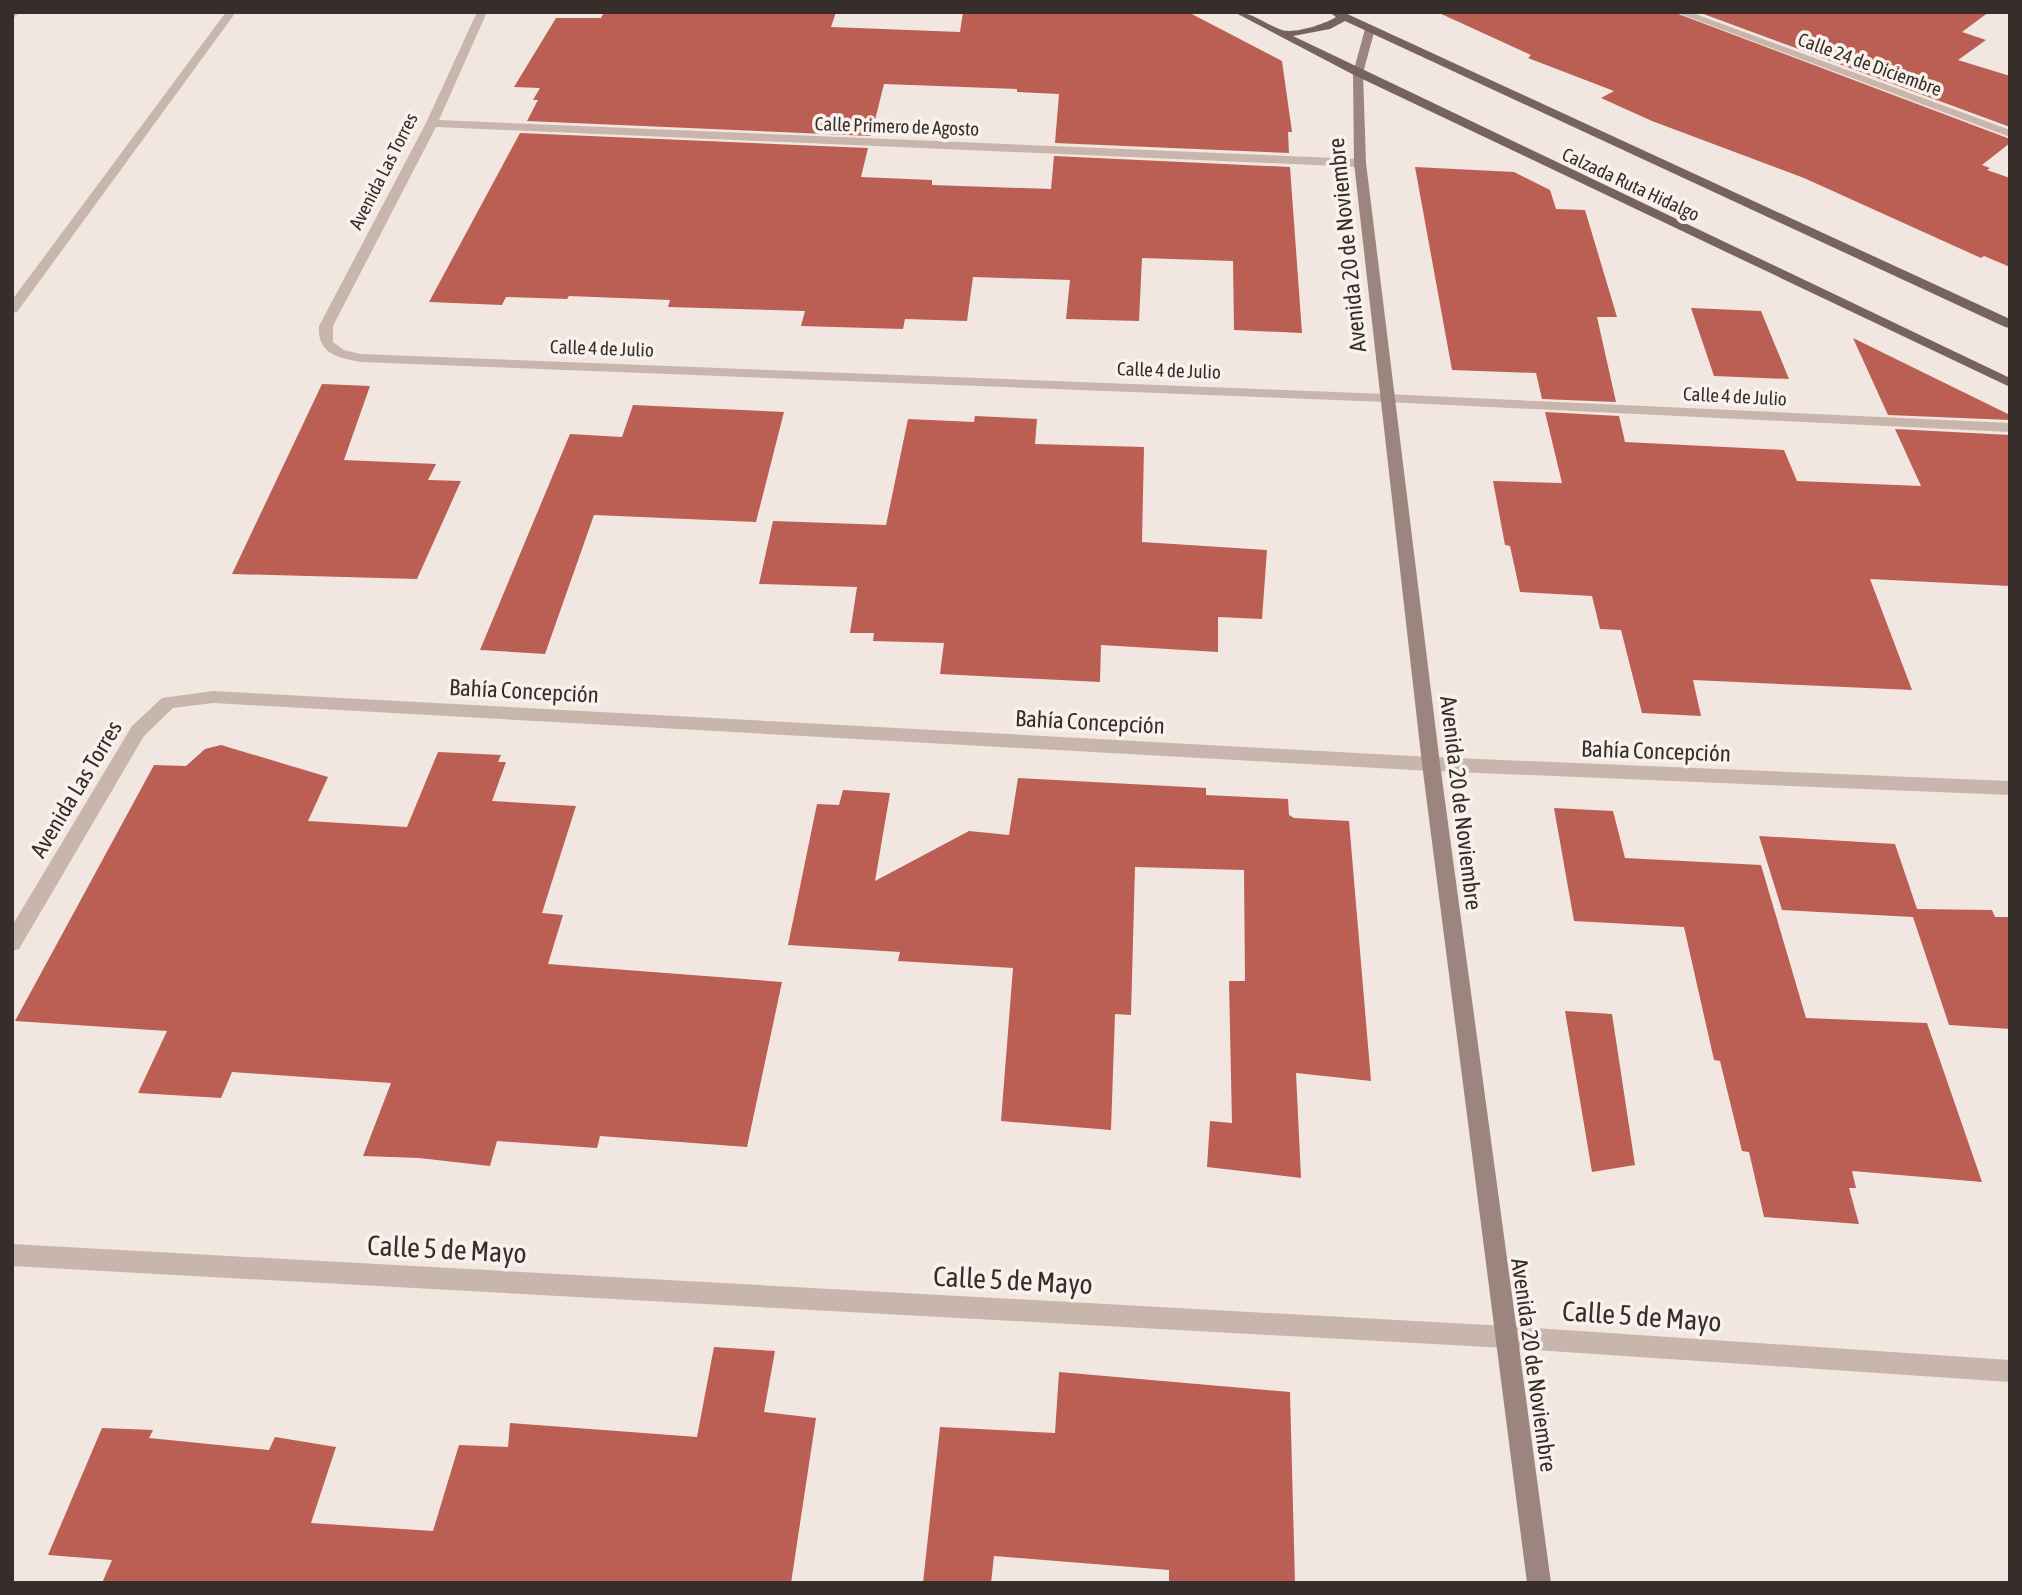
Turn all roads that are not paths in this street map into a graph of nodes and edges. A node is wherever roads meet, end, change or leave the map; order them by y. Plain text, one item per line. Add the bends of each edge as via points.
1 (231, 12) edge
2 (482, 12) edge
3 (1239, 12) edge
4 (1679, 12) edge
5 (1339, 15) edge
6 (1370, 29) junction
7 (1283, 34) junction
8 (1358, 73) junction
9 (432, 123) junction
10 (2010, 134) edge
11 (1360, 163) junction
12 (12, 309) edge
13 (2010, 324) edge
14 (328, 347) joint
15 (2010, 383) edge
16 (1387, 398) junction
17 (2010, 428) edge
18 (168, 702) joint
19 (1431, 764) junction
20 (2010, 788) edge
21 (12, 943) edge
22 (12, 1255) edge
23 (1506, 1337) junction
24 (2010, 1371) edge
25 (1539, 1583) edge

1 - 12 street
2 - 9 street, Avenida Las Torres
3 - 7 main road, Calzada Ruta Hidalgo
4 - 10 street, Calle 24 de Diciembre
5 - 6 main road, Calzada Ruta Hidalgo
5 - 7 main road via 1326,27
6 - 8 main road, Avenida 20 de Noviembre
6 - 13 main road, Calzada Ruta Hidalgo
7 - 8 main road, Calzada Ruta Hidalgo
8 - 11 main road, Avenida 20 de Noviembre
8 - 15 main road, Calzada Ruta Hidalgo
9 - 11 street, Calle Primero de Agosto
9 - 14 street, Avenida Las Torres via 326,326
11 - 16 main road, Avenida 20 de Noviembre
14 - 16 street, Calle 4 de Julio via 361,358
16 - 17 street, Calle 4 de Julio
16 - 19 main road, Avenida 20 de Noviembre
18 - 19 street, Bahía Concepción via 213,697
18 - 21 street, Avenida Las Torres via 138,731
19 - 20 street, Bahía Concepción
19 - 23 main road, Avenida 20 de Noviembre
22 - 23 street, Calle 5 de Mayo
23 - 24 street, Calle 5 de Mayo
23 - 25 main road, Avenida 20 de Noviembre

